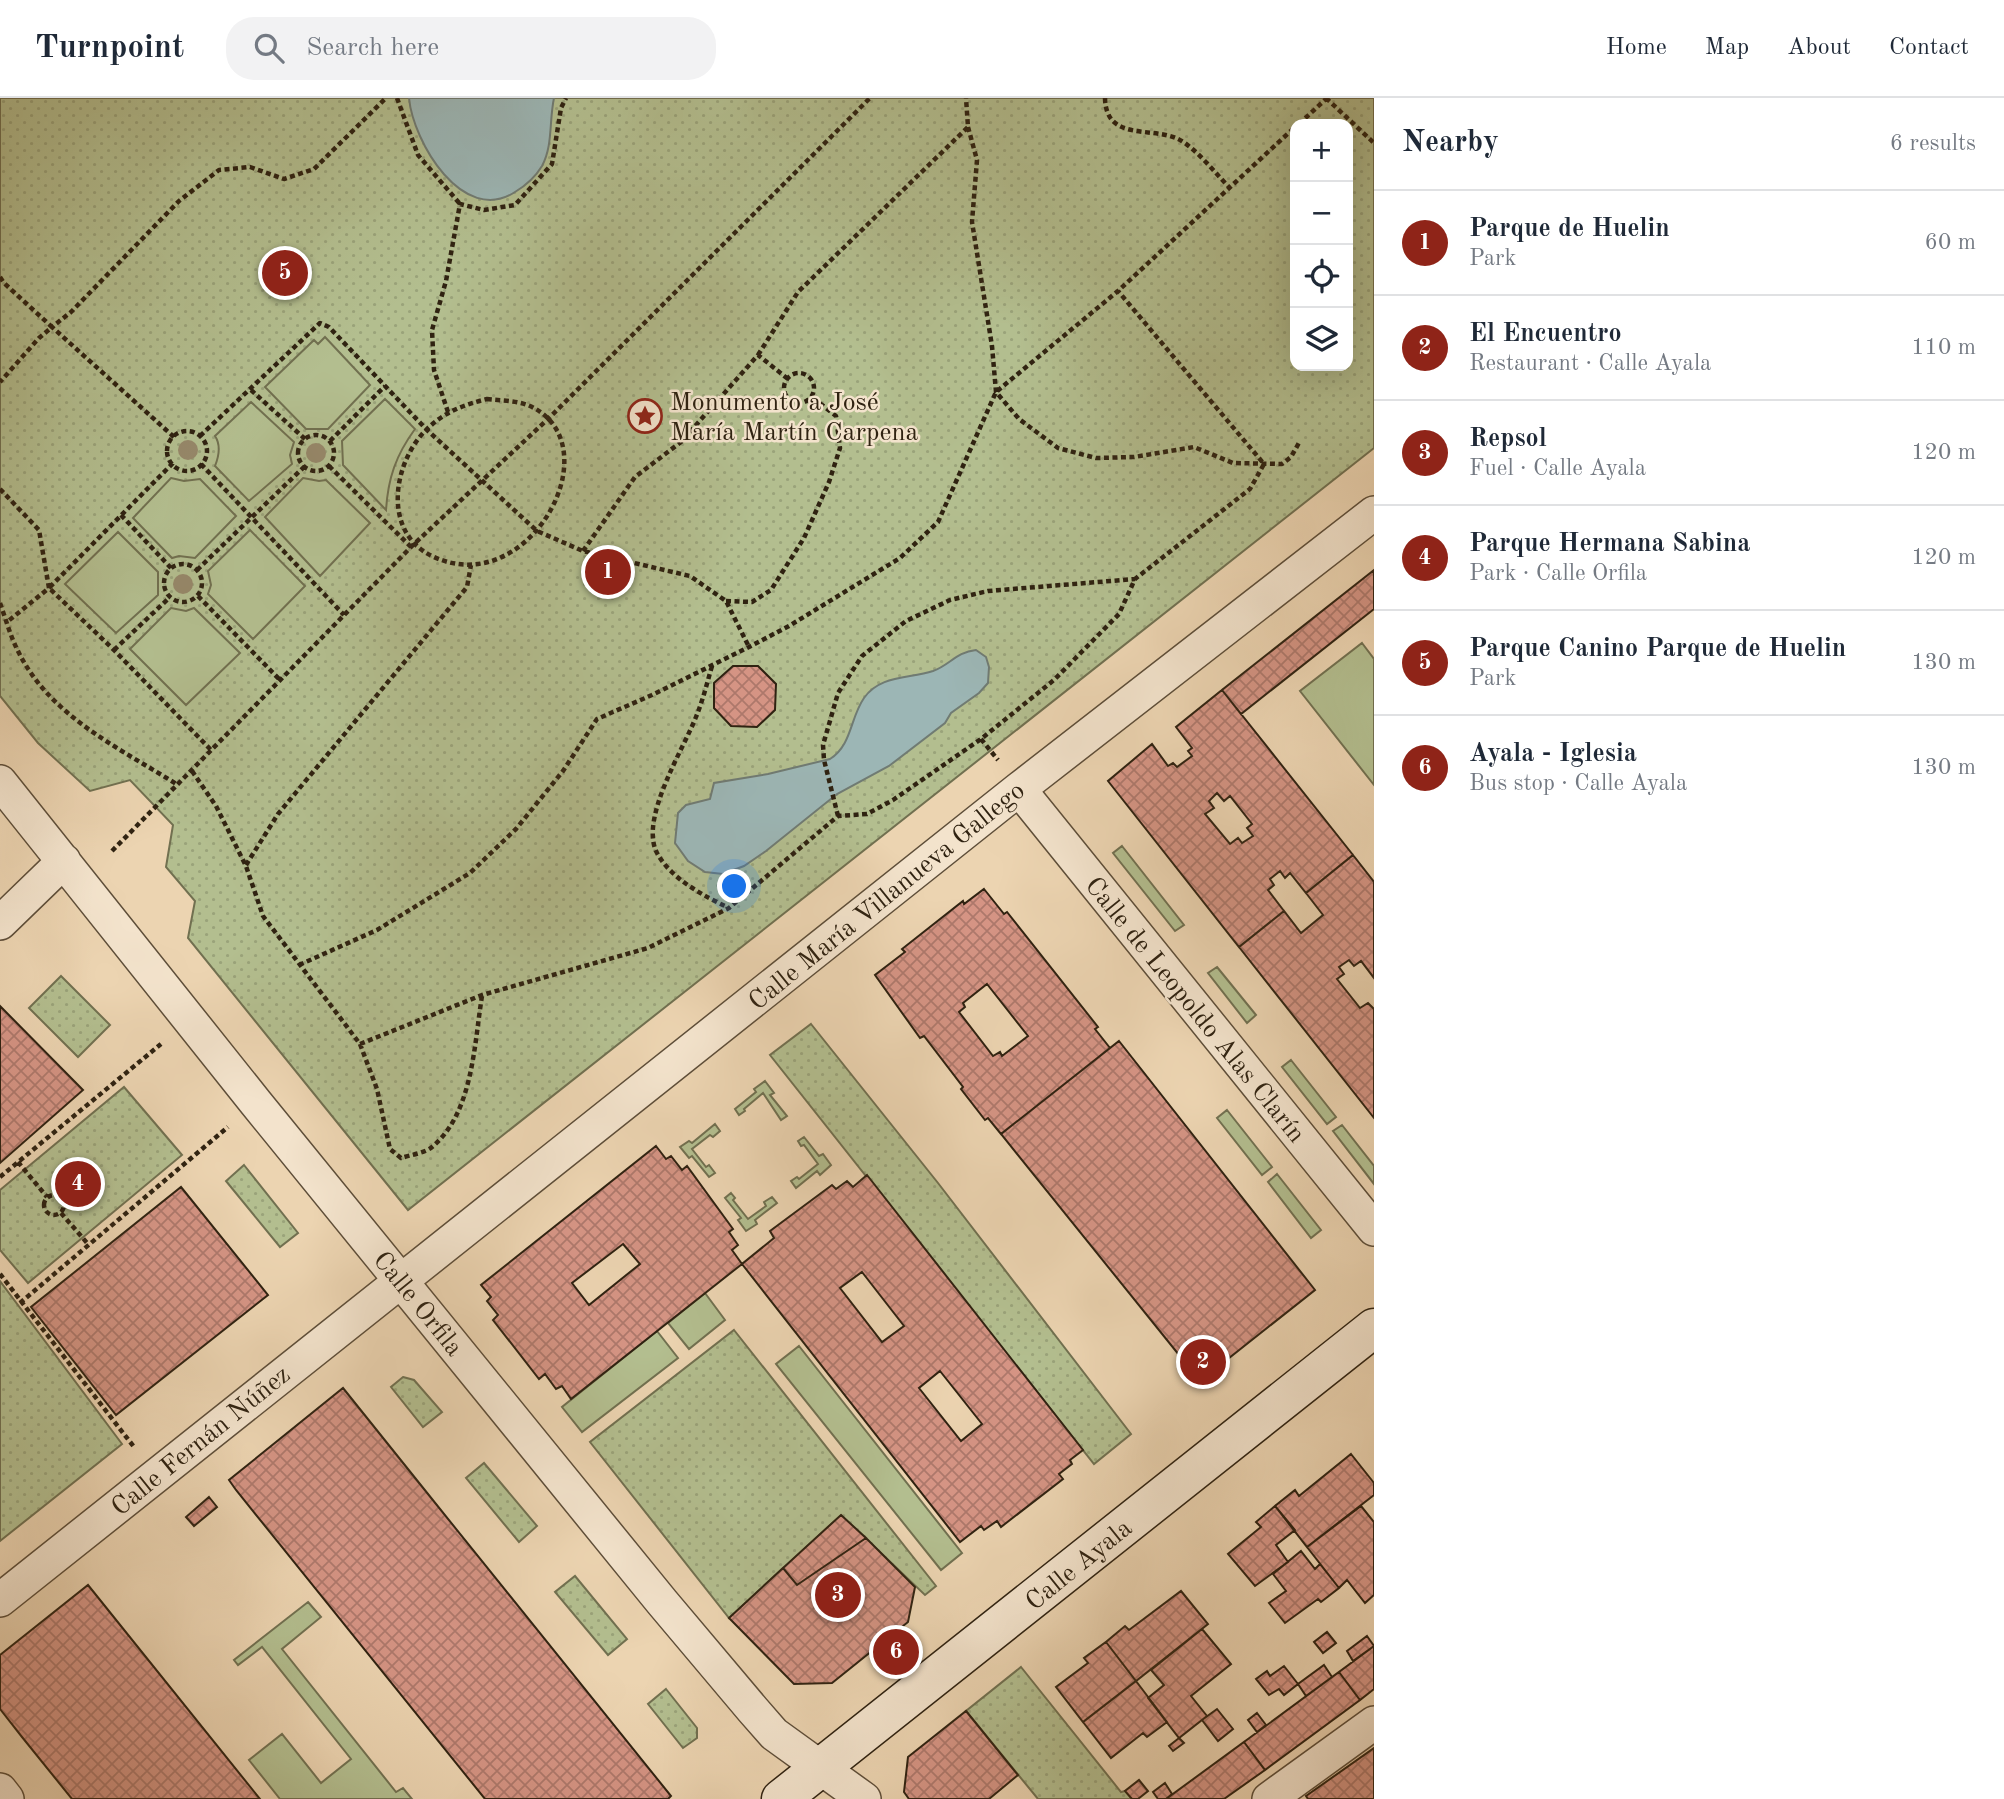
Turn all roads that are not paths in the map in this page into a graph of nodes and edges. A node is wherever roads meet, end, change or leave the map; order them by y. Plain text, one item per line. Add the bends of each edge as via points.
1 (1374, 513) edge
2 (0, 782) edge
3 (1019, 789) junction
4 (64, 861) junction
5 (0, 923) edge
6 (1374, 1229) edge
7 (401, 1281) junction
8 (1374, 1328) edge
9 (0, 1600) edge
10 (1374, 1723) edge
11 (822, 1767) junction
12 (0, 1790) edge
13 (7, 1799) edge
14 (781, 1799) edge
15 (864, 1799) edge
16 (1269, 1799) edge

1 - 3 street, Calle María Villanueva Gallego
2 - 4 street, Calle Orfila
3 - 6 street, Calle de Leopoldo Alas Clarín
3 - 7 street, Calle María Villanueva Gallego
4 - 5 street
4 - 7 street, Calle Orfila
7 - 9 street, Calle Fernán Núñez
7 - 11 street, Calle Orfila via 760,1718 774,1734
8 - 11 main road, Calle Ayala
10 - 16 street
11 - 14 main road, Calle Ayala
11 - 15 street, Calle Orfila
12 - 13 street

